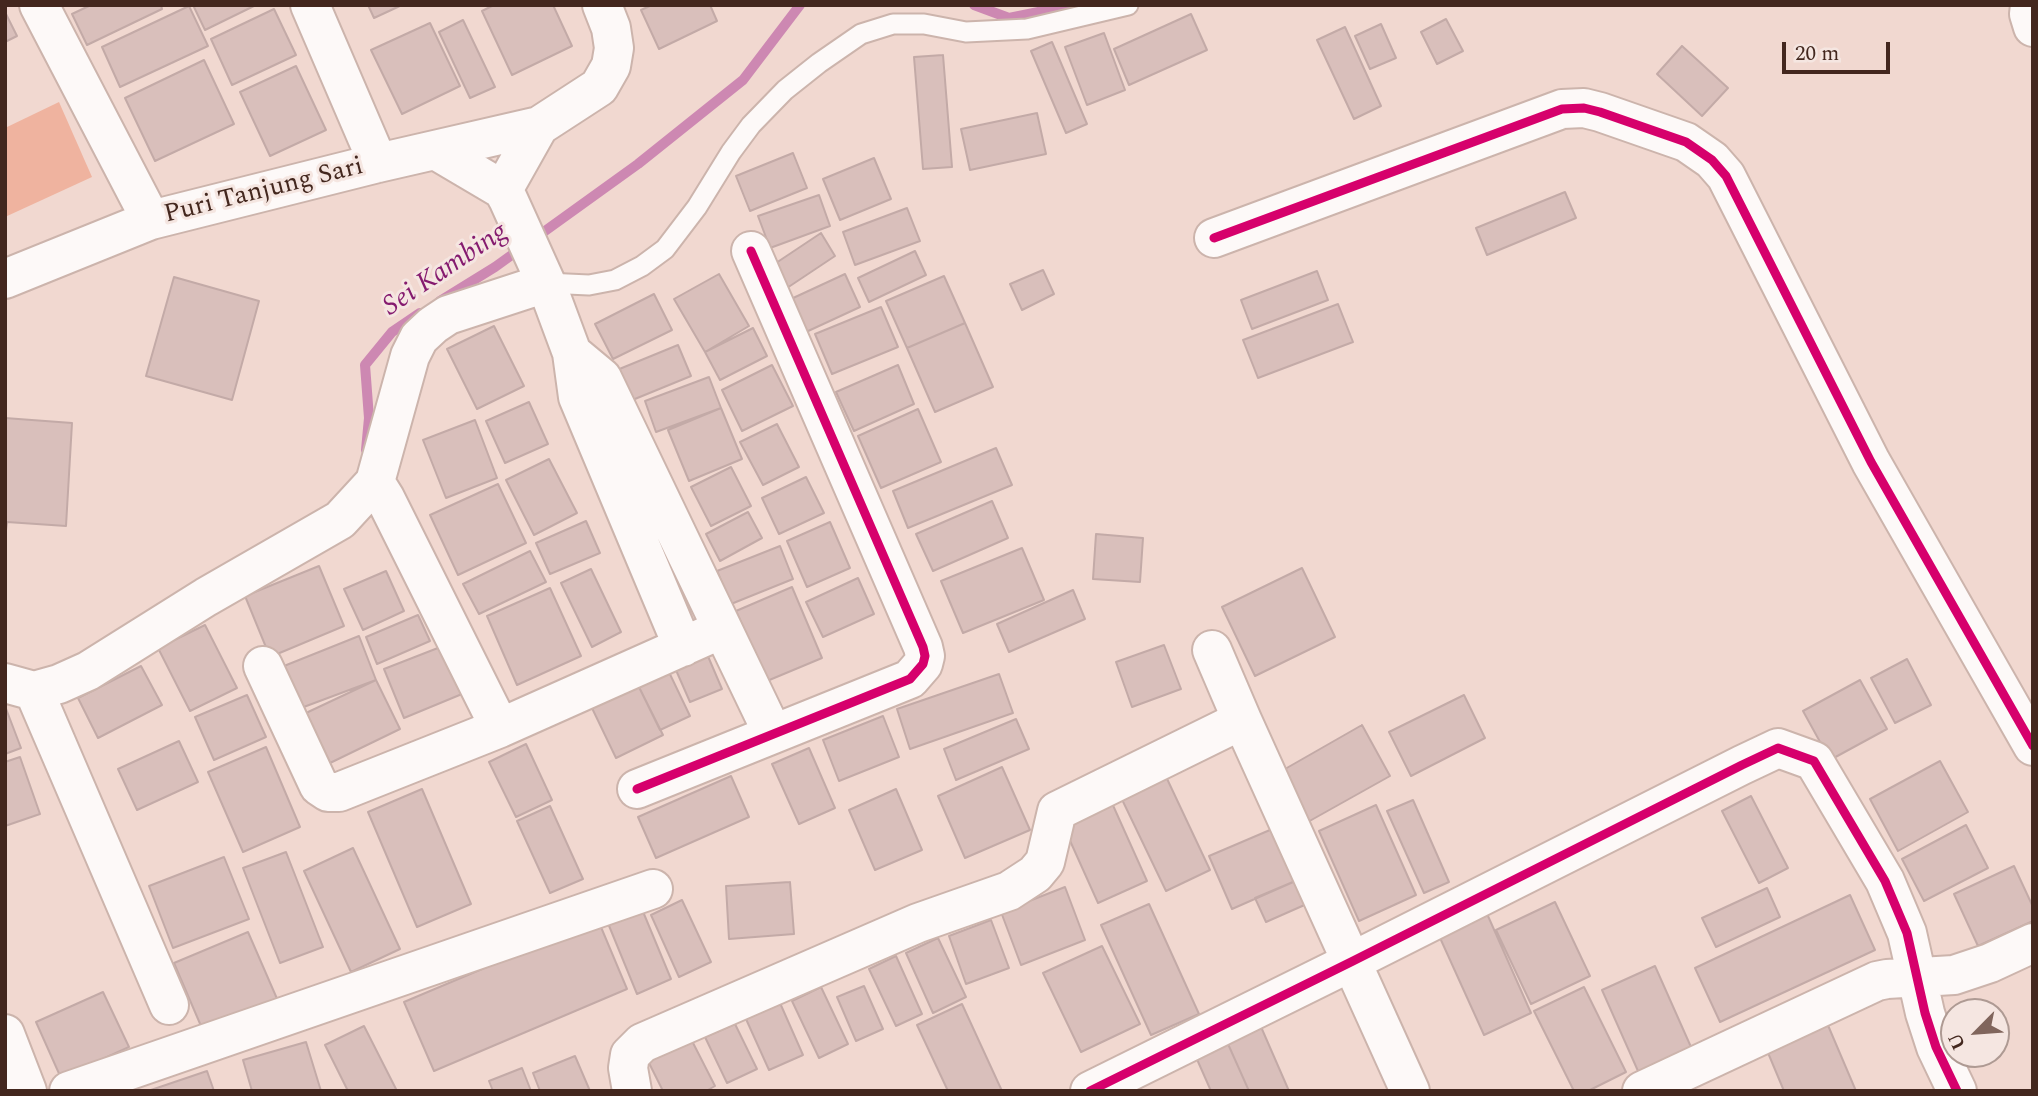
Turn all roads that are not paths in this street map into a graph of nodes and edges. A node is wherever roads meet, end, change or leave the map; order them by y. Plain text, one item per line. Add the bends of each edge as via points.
1 (39, 5) edge
2 (310, 5) edge
3 (602, 5) edge
4 (1128, 5) edge
5 (2029, 5) edge
6 (2033, 27) edge
7 (539, 126) junction
8 (438, 151) junction
9 (378, 163) junction
10 (509, 201) junction
11 (151, 220) junction
12 (1214, 238) dead end
13 (751, 251) dead end
14 (541, 271) junction
15 (5, 279) edge
16 (572, 353) junction
17 (375, 482) junction
18 (722, 629) junction
19 (683, 647) junction
20 (1212, 650) dead end
21 (263, 666) dead end
22 (19, 687) edge
23 (1242, 720) junction
24 (500, 728) junction
25 (773, 734) junction
26 (2033, 746) edge
27 (637, 789) dead end
28 (653, 889) dead end
29 (2033, 943) edge
30 (1350, 962) junction
31 (1918, 978) junction
32 (169, 1004) dead end
33 (5, 1034) edge
34 (27, 1091) edge
35 (69, 1091) edge
36 (632, 1091) edge
37 (1090, 1091) edge
38 (1410, 1091) edge
39 (1642, 1091) edge
40 (1957, 1091) edge

1 - 11 street, Puri Tanjung Sari
2 - 9 street, Puri Tanjung Sari
3 - 7 street, Puri Tanjung Sari via 614,48 611,66 599,87
4 - 14 lane via 1027,29 966,32 893,24 861,34 785,90 751,125 665,249 615,280 589,285
5 - 6 street
7 - 8 street, Puri Tanjung Sari
7 - 10 street
8 - 9 street, Puri Tanjung Sari
8 - 10 street
9 - 11 street, Puri Tanjung Sari
10 - 14 street
11 - 15 street, Puri Tanjung Sari
12 - 26 street via 1562,109 1600,111 1693,146 1726,176 1871,462
13 - 25 street via 925,656 909,679
14 - 16 street
14 - 17 street via 448,315 419,338
16 - 18 street via 602,378
16 - 19 street via 578,397
17 - 22 street via 340,520 88,671 60,684
17 - 24 street
18 - 19 street
18 - 25 street
19 - 24 street
20 - 23 street
21 - 24 street via 319,786 328,792 339,792
22 - 32 street
23 - 30 street
23 - 36 street via 1057,811 1045,862 1009,891 918,923 642,1043 629,1055
25 - 27 street
28 - 35 street
29 - 31 street via 1954,975
30 - 31 street via 1778,748 1814,761 1885,881
30 - 37 street
30 - 38 street
31 - 39 street via 1869,984
31 - 40 street via 1930,1031
33 - 34 street

